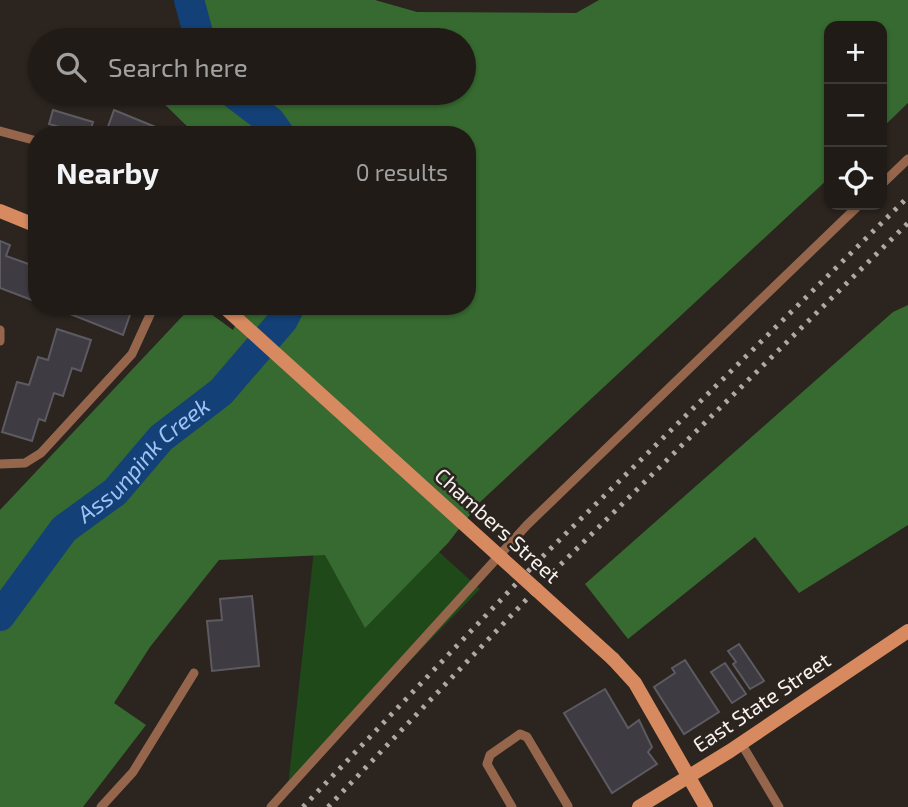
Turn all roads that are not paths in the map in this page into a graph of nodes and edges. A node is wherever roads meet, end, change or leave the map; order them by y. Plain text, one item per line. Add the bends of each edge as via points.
1 (0, 131) edge
2 (28, 139) edge
3 (908, 159) edge
4 (887, 179) edge
5 (854, 210) edge
6 (0, 211) edge
7 (28, 222) edge
8 (150, 315) edge
9 (233, 315) edge
10 (0, 330) edge
11 (0, 341) edge
12 (0, 464) edge
13 (908, 631) edge
14 (194, 673) dead end
15 (741, 743) junction
16 (688, 777) junction
17 (568, 806) edge
18 (101, 807) edge
19 (271, 807) edge
20 (512, 807) edge
21 (639, 807) edge
22 (706, 807) edge
23 (779, 807) edge

1 - 2 lane
3 - 4 lane
5 - 19 lane via 527,526
6 - 7 street
8 - 12 lane via 132,354 41,453 25,463
9 - 16 street, Chambers Street, bridge via 613,659 635,683
10 - 11 lane
13 - 15 street, East State Street
14 - 18 lane via 133,772
15 - 16 street, East State Street
15 - 23 lane
16 - 21 street, East State Street
16 - 22 street, Chambers Street
17 - 20 lane via 527,737 520,734 490,755 487,764

